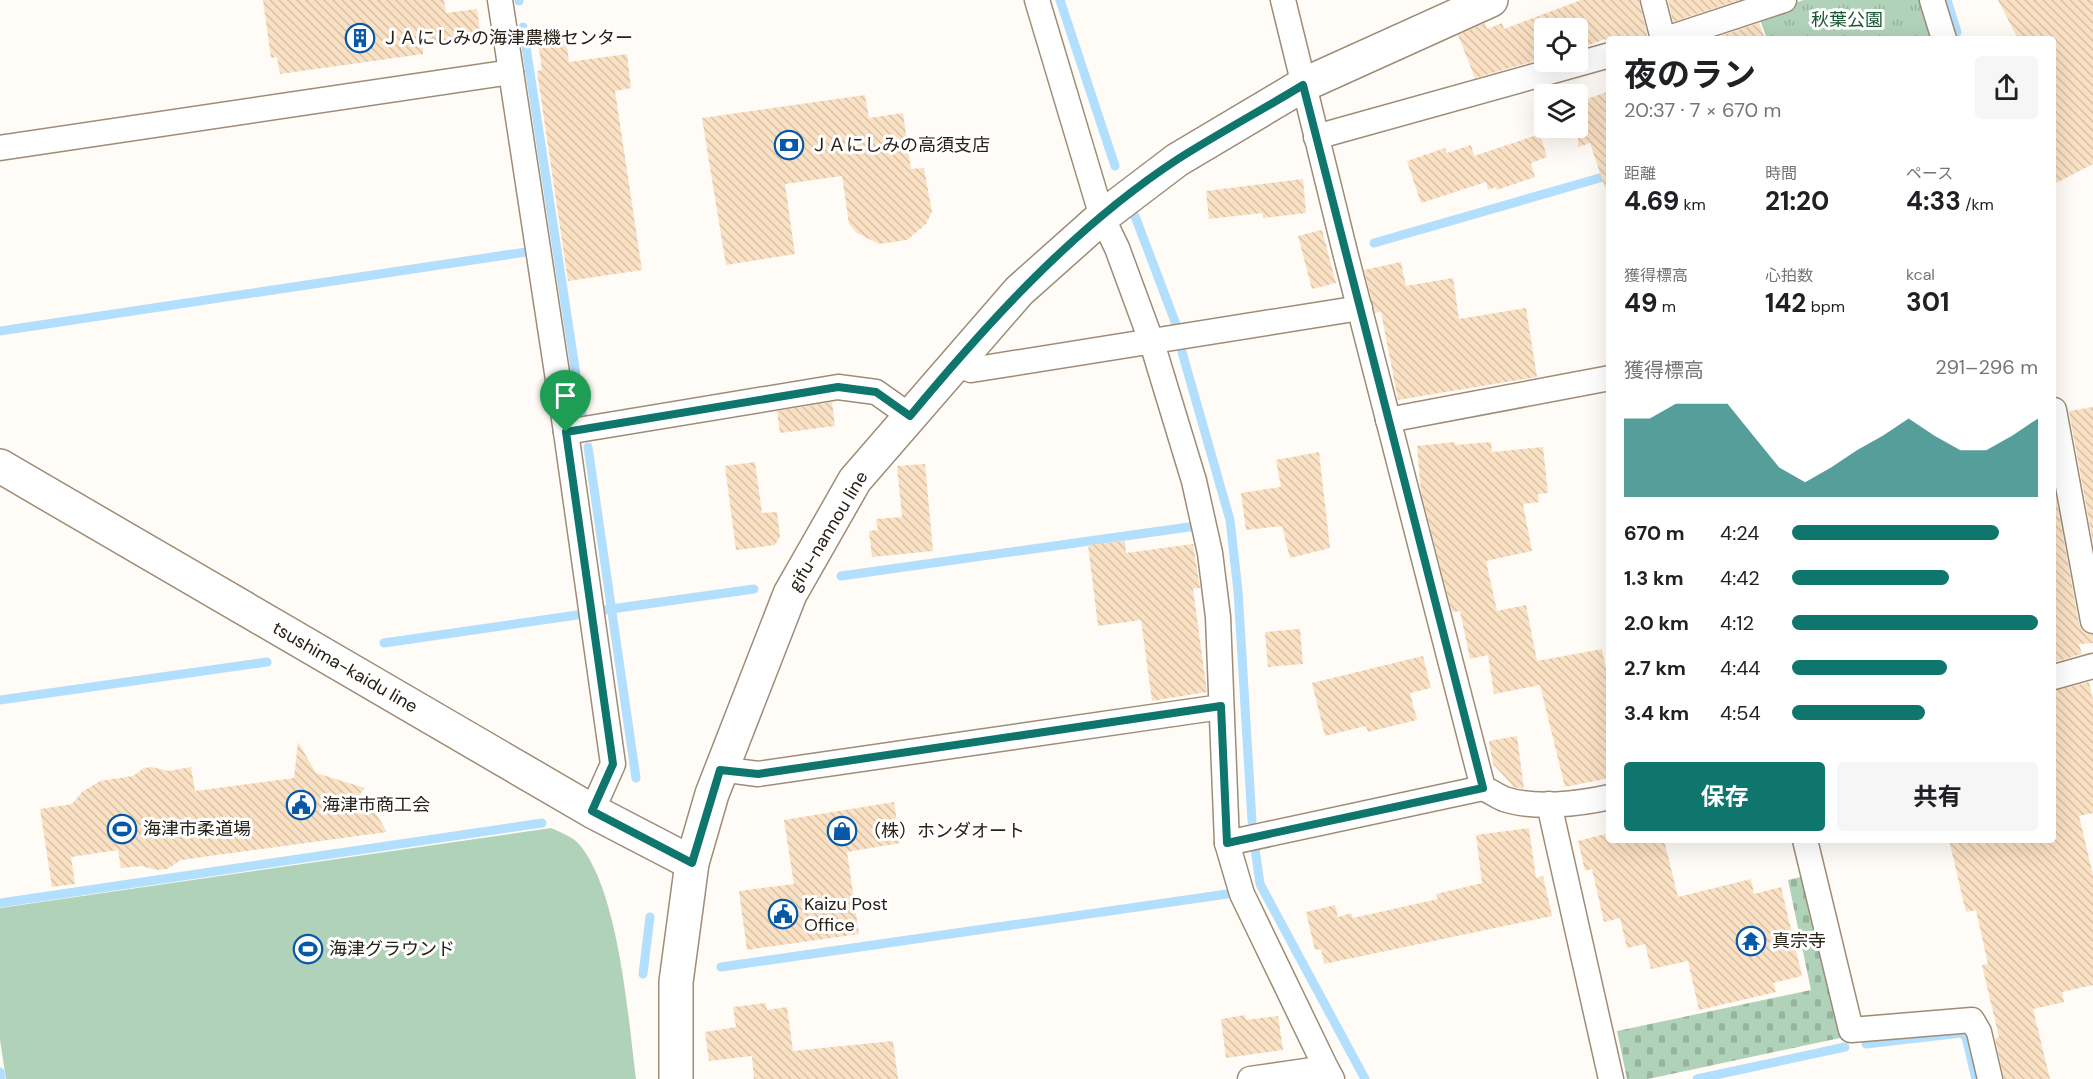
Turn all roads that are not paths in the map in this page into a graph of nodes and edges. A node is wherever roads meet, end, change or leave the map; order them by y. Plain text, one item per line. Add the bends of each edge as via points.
1 (500, 0) edge
2 (1037, 0) edge
3 (1283, 0) edge
4 (1491, 0) edge
5 (1653, 0) edge
6 (1784, 0) edge
7 (1932, 0) edge
8 (1673, 36) edge
9 (1680, 36) edge
10 (1943, 36) edge
11 (1606, 56) edge
12 (511, 72) junction
13 (1303, 85) junction
14 (1316, 137) junction
15 (0, 148) edge
16 (1102, 217) junction
17 (1360, 308) junction
18 (1152, 343) junction
19 (953, 364) junction
20 (1606, 379) edge
21 (910, 416) junction
22 (1388, 420) junction
23 (2056, 421) edge
24 (566, 432) junction
25 (0, 465) edge
26 (2093, 621) edge
27 (2093, 666) edge
28 (2056, 676) edge
29 (1221, 706) junction
30 (720, 770) junction
31 (1483, 788) junction
32 (1606, 798) edge
33 (1549, 804) junction
34 (592, 811) junction
35 (1227, 843) junction
36 (1806, 843) edge
37 (692, 863) junction
38 (1329, 1073) edge
39 (676, 1079) edge
40 (1250, 1079) edge
41 (1611, 1079) edge
42 (1990, 1079) edge

1 - 12 street
2 - 16 street
3 - 13 street
4 - 13 main road, gifu-nannou line
5 - 8 street
6 - 9 street
7 - 10 street
11 - 14 street
12 - 15 street
12 - 24 street
13 - 14 street
13 - 16 main road, gifu-nannou line via 1177,160
14 - 17 street
16 - 18 street via 1118,248
16 - 19 main road, gifu-nannou line via 1019,291
17 - 18 street
17 - 22 street
18 - 19 street via 971,370
18 - 29 street via 1194,481 1210,553 1218,617
19 - 21 main road, gifu-nannou line
20 - 22 street
21 - 24 street via 876,392 838,387
21 - 30 main road, gifu-nannou line via 855,480 790,594
22 - 31 street
23 - 26 street
24 - 34 street via 613,764
25 - 34 main road, tsushima-kaidu line
27 - 28 street
29 - 30 street via 758,774
29 - 35 street
30 - 37 main road, gifu-nannou line
31 - 33 street via 1505,799
31 - 35 street
32 - 33 street
33 - 41 street
34 - 37 main road, tsushima-kaidu line
35 - 38 street via 1242,894
36 - 42 street via 1851,1030 1972,1020 1979,1032
37 - 39 main road, gifu-nannou line via 676,982
38 - 40 street

